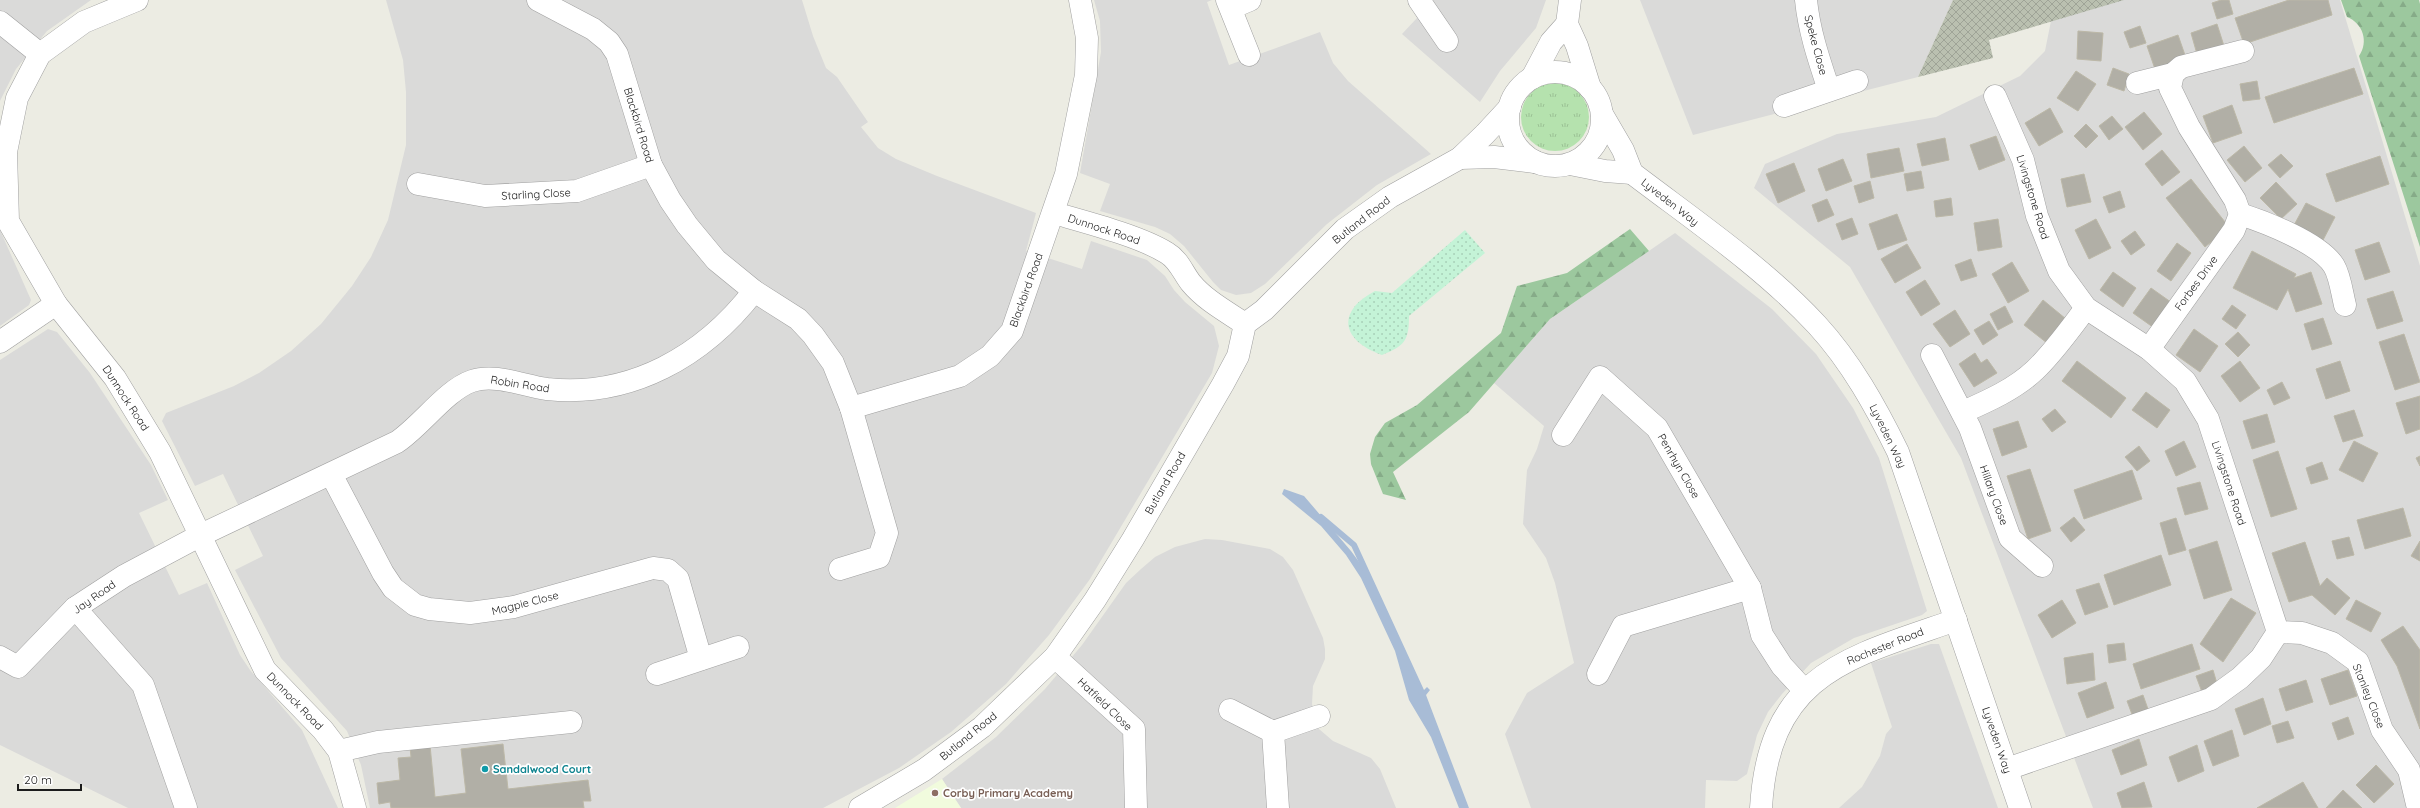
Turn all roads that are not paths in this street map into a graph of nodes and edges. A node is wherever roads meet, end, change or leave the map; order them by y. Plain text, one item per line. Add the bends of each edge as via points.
1 (136, 0) edge
2 (538, 0) edge
3 (1080, 0) edge
4 (1420, 0) edge
5 (1570, 0) edge
6 (1806, 0) edge
7 (1236, 3) edge
8 (0, 22) edge
9 (1567, 24) junction
10 (1447, 41) dead end
11 (2243, 51) dead end
12 (40, 54) junction
13 (1249, 55) dead end
14 (2173, 74) junction
15 (1532, 78) junction
16 (1857, 81) dead end
17 (2137, 83) dead end
18 (1590, 88) junction
19 (1829, 90) junction
20 (1995, 96) dead end
21 (1784, 106) dead end
22 (1510, 107) junction
23 (1602, 114) junction
24 (1460, 158) junction
25 (1535, 162) junction
26 (1570, 164) junction
27 (651, 165) junction
28 (1632, 173) junction
29 (418, 184) dead end
30 (1054, 213) junction
31 (2240, 214) junction
32 (754, 291) junction
33 (56, 304) junction
34 (2345, 305) dead end
35 (2086, 308) junction
36 (1245, 324) junction
37 (0, 342) edge
38 (2149, 349) junction
39 (1932, 355) dead end
40 (851, 408) junction
41 (1963, 412) junction
42 (1563, 435) dead end
43 (331, 474) junction
44 (201, 535) junction
45 (2042, 566) dead end
46 (840, 569) dead end
47 (1750, 588) junction
48 (75, 608) junction
49 (1956, 620) junction
50 (2278, 632) junction
51 (738, 647) dead end
52 (0, 656) edge
53 (1054, 657) junction
54 (701, 660) junction
55 (657, 674) dead end
56 (1598, 674) dead end
57 (1805, 691) junction
58 (1230, 710) dead end
59 (1319, 716) dead end
60 (571, 722) dead end
61 (1273, 732) junction
62 (340, 752) junction
63 (2007, 769) junction
64 (2413, 805) edge
65 (186, 808) edge
66 (356, 808) edge
67 (860, 808) edge
68 (1136, 808) edge
69 (1278, 808) edge
70 (1761, 808) edge
71 (2020, 808) edge

1 - 12 street, Dunnock Road via 84,22
2 - 27 street, Blackbird Road via 593,28 609,42 617,54
3 - 30 street, Dunnock Road via 1087,38 1086,75 1066,174
4 - 10 street
5 - 9 street
6 - 19 street, Speke Close via 1816,51
7 - 13 street
8 - 12 street
9 - 15 street via 1551,42
9 - 18 street
11 - 14 street via 2181,67
12 - 33 street, Dunnock Road via 17,98 6,152 8,221
14 - 17 street
14 - 31 street via 2170,88 2189,127 2235,200
15 - 18 street via 1546,73 1561,72 1575,76
15 - 22 street via 1521,87 1512,99
16 - 19 street
18 - 23 street via 1597,96
19 - 21 street
20 - 35 street, Livingstone Road via 2023,160 2036,216 2059,272
22 - 24 street, Butland Road
22 - 25 street via 1508,128 1513,142 1522,154
23 - 26 street via 1598,140 1589,152
23 - 28 street, Lyveden Way via 1624,150
24 - 25 street, Butland Road
24 - 36 street, Butland Road via 1390,197 1351,225 1264,310
25 - 26 street via 1549,166
26 - 28 street, Lyveden Way
27 - 29 street, Starling Close via 577,191 484,196
27 - 32 street, Blackbird Road via 670,200 702,244 721,264
28 - 49 street, Lyveden Way via 1790,297 1818,326 1842,358 1875,408 1898,452
30 - 36 street, Dunnock Road via 1148,243 1168,253 1179,264 1191,284 1205,297
30 - 40 street, Blackbird Road via 1012,331 990,356 960,376
31 - 34 street via 2310,243 2334,266
31 - 38 street, Forbes Drive via 2234,230
32 - 40 street, Blackbird Road via 798,319 824,347
32 - 43 street, Robin Road via 719,331 672,364 622,383 573,391 495,380 472,381 450,396 398,442
33 - 37 street
33 - 44 street, Dunnock Road via 115,378 160,452
35 - 38 street, Livingstone Road
35 - 41 street via 2034,371 2015,386
36 - 53 street, Butland Road via 1238,356 1223,384 1129,546 1095,600
38 - 50 street, Livingstone Road via 2185,381 2208,419
39 - 41 street, Hillary Close
40 - 46 street, Blackbird Road via 887,532 879,557
41 - 45 street, Hillary Close via 2010,538
42 - 47 street, Penrhyn Close via 1600,378 1657,428
43 - 44 street, Robin Road
43 - 54 street, Magpie Close via 382,573 393,588 415,604 448,612 493,612 653,568 668,570 678,578
44 - 48 street, Jay Road via 124,576
44 - 62 street, Dunnock Road via 265,670 323,730
47 - 56 street via 1623,626
47 - 57 street, Penrhyn Close via 1762,635 1782,666
48 - 52 street, Jay Road via 18,667
48 - 65 street via 143,685
49 - 57 street, Rochester Road via 1852,658 1828,671
49 - 63 street, Lyveden Way
50 - 63 street via 2256,663 2211,699
50 - 64 street, Stanley Close via 2302,633 2332,643 2358,662 2382,730 2409,770
51 - 54 street
53 - 67 street, Butland Road via 982,727 924,770
53 - 68 street, Hatfield Close via 1134,729
54 - 55 street
57 - 70 street, Rochester Road via 1777,733 1763,776
58 - 61 street
59 - 61 street
60 - 62 street via 378,742
61 - 69 street
62 - 66 street, Dunnock Road
63 - 71 street, Lyveden Way

